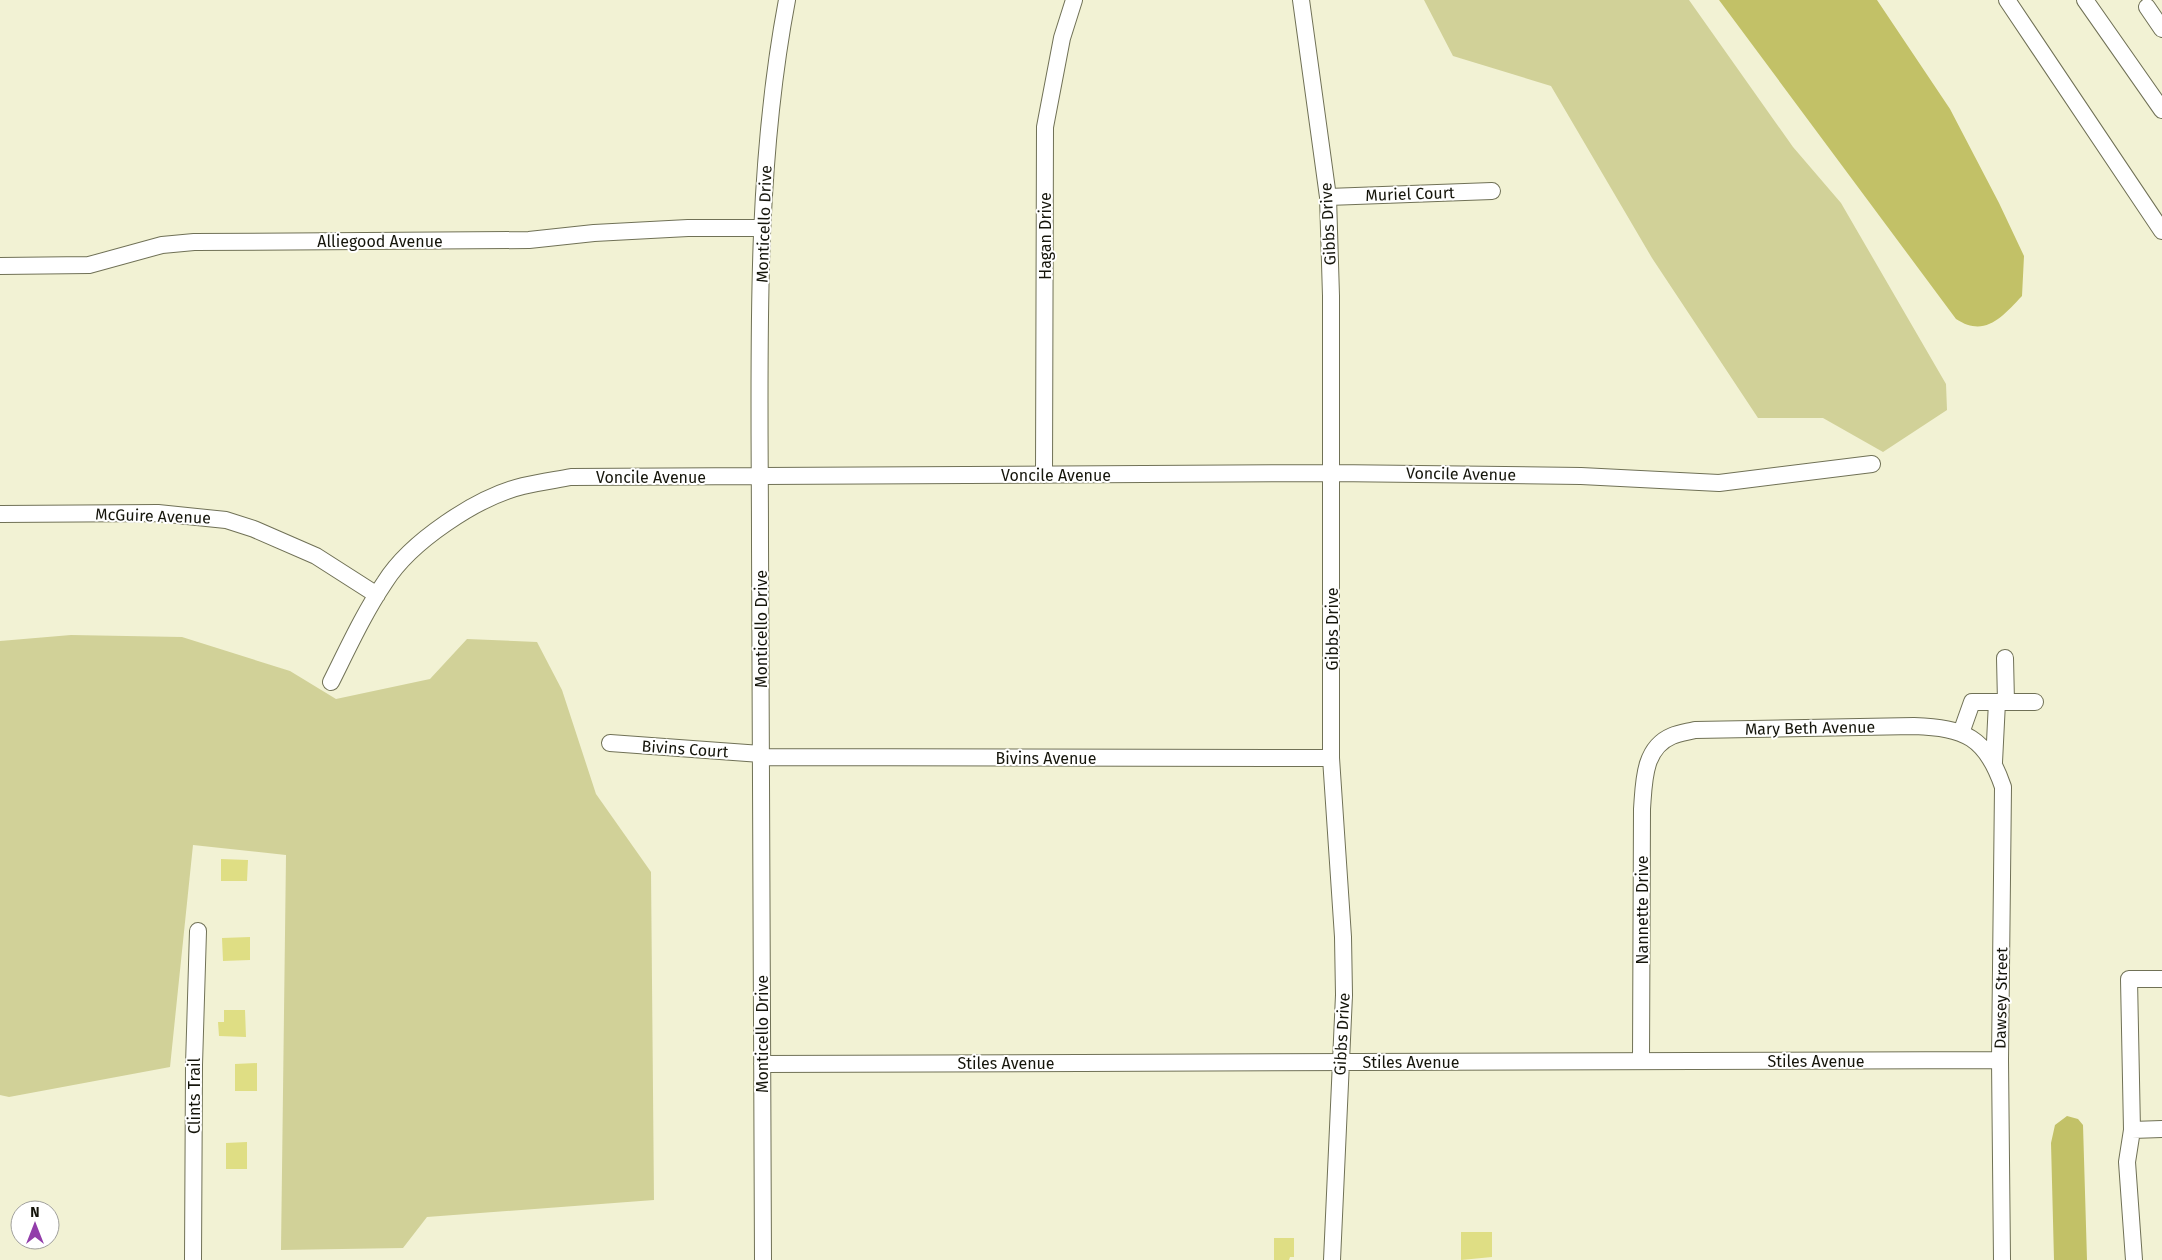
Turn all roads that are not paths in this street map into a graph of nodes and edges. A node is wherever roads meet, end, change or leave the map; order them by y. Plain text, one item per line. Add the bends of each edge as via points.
1 (787, 0) edge
2 (1074, 0) edge
3 (1300, 0) edge
4 (2007, 0) edge
5 (2085, 0) edge
6 (2146, 7) dead end
7 (2162, 29) edge
8 (2159, 100) edge
9 (1492, 191) dead end
10 (1328, 197) junction
11 (761, 228) junction
12 (2162, 230) edge
13 (0, 266) edge
14 (1872, 464) dead end
15 (1332, 473) junction
16 (1044, 475) junction
17 (760, 477) junction
18 (0, 514) edge
19 (377, 595) junction
20 (2005, 658) dead end
21 (330, 682) dead end
22 (2001, 702) junction
23 (2036, 702) dead end
24 (1961, 733) junction
25 (610, 743) dead end
26 (1979, 744) joint
27 (761, 756) junction
28 (1332, 758) junction
29 (1648, 760) joint
30 (1994, 762) junction
31 (198, 931) dead end
32 (2162, 979) edge
33 (2000, 1060) junction
34 (1641, 1061) junction
35 (1340, 1062) junction
36 (762, 1064) junction
37 (2162, 1129) edge
38 (2132, 1130) junction
39 (193, 1260) edge
40 (764, 1260) edge
41 (1332, 1260) edge
42 (2002, 1260) edge
43 (2134, 1260) edge

1 - 11 street, Monticello Drive via 768,128
2 - 16 street, Hagan Drive via 1062,38 1045,127
3 - 10 street, Gibbs Drive
4 - 12 street
5 - 8 street
6 - 7 street
9 - 10 street, Muriel Court
10 - 15 street, Gibbs Drive
11 - 13 street, Alliegood Avenue via 688,228 529,240 194,242 162,246 90,265
11 - 17 street, Monticello Drive
14 - 15 street, Voncile Avenue via 1719,483 1581,476
15 - 16 street, Voncile Avenue
15 - 28 street, Gibbs Drive
16 - 17 street, Voncile Avenue
17 - 19 street, Voncile Avenue via 571,477 521,486 485,500 431,534 386,580
17 - 27 street, Monticello Drive
18 - 19 street, McGuire Avenue via 158,513 226,520 254,528 316,556
19 - 21 street, Voncile Avenue
20 - 22 street
22 - 23 street
22 - 24 street via 1972,702
22 - 30 street
24 - 26 street, Mary Beth Avenue
24 - 29 street, Mary Beth Avenue via 1941,727 1914,726 1695,730 1671,737 1659,745
25 - 27 street, Bivins Court
26 - 30 street, Dawsey Street
27 - 28 street, Bivins Avenue
27 - 36 street, Monticello Drive
28 - 35 street, Gibbs Drive via 1344,937
29 - 34 street, Nannette Drive via 1642,809
30 - 33 street, Dawsey Street via 2003,787
31 - 39 street, Clints Trail
32 - 38 street via 2129,979
33 - 34 street, Stiles Avenue
33 - 42 street, Dawsey Street
34 - 35 street, Stiles Avenue
35 - 36 street, Stiles Avenue
35 - 41 street, Gibbs Drive
36 - 40 street, Monticello Drive
37 - 38 street
38 - 43 street via 2127,1162

